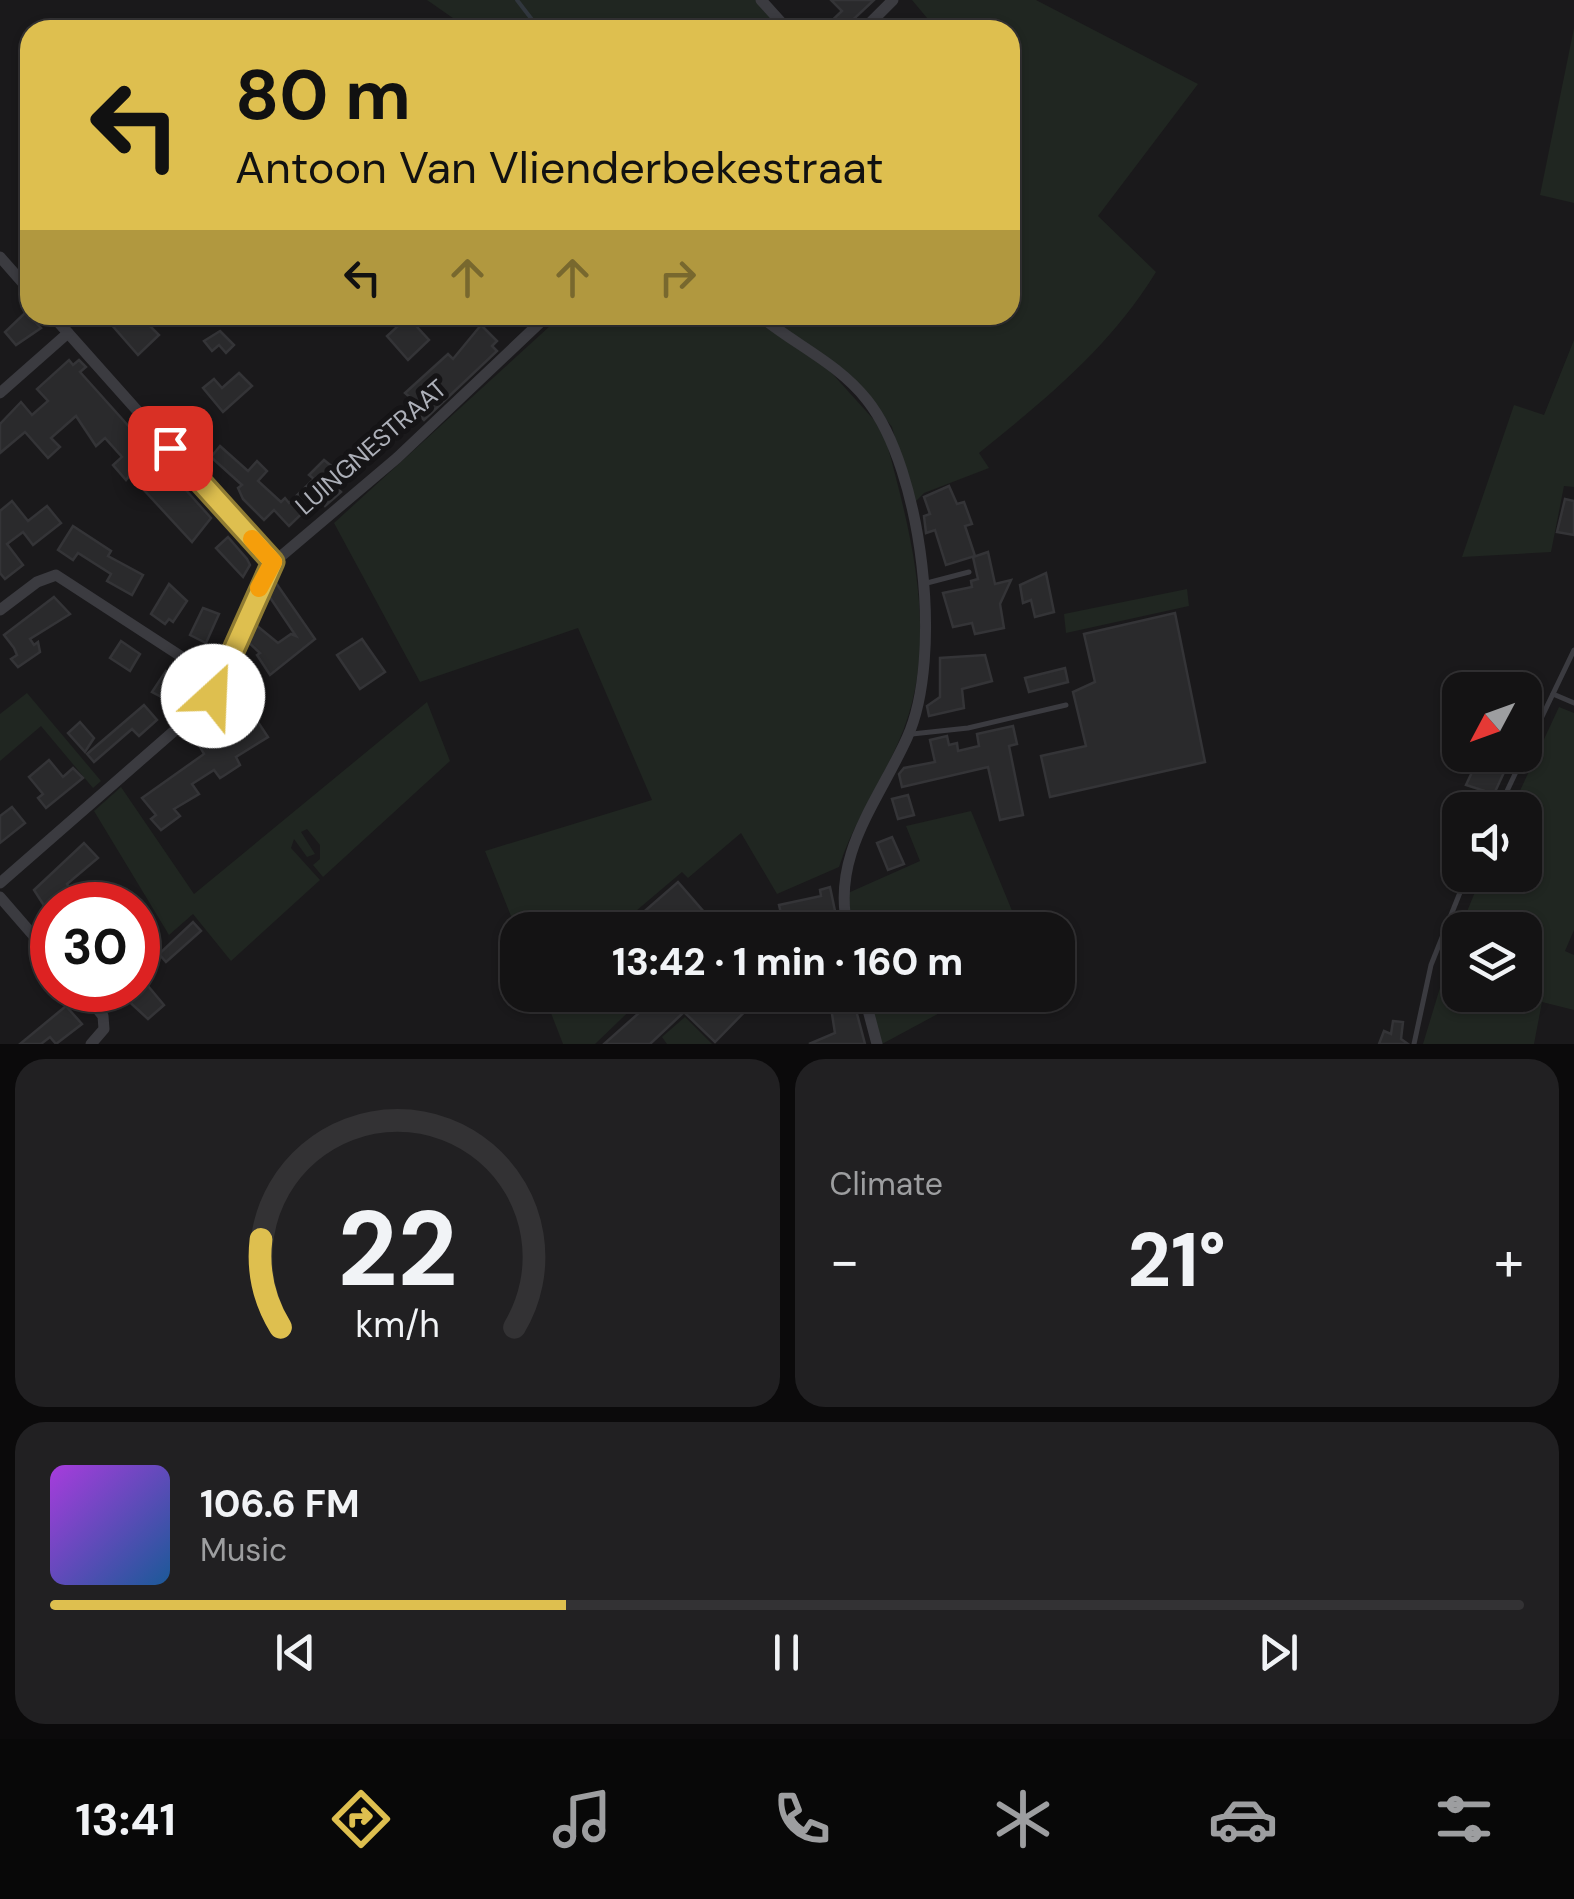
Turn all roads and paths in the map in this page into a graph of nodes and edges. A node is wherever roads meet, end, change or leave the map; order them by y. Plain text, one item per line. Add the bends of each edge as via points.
1 (761, 0) edge
2 (893, 0) edge
3 (779, 20) edge
4 (873, 20) edge
5 (1, 259) edge
6 (20, 279) edge
7 (61, 325) edge
8 (537, 325) edge
9 (773, 325) edge
10 (68, 332) junction
11 (0, 392) edge
12 (273, 562) junction
13 (969, 572) dead end
14 (924, 584) junction
15 (0, 610) edge
16 (1574, 650) edge
17 (222, 682) junction
18 (1553, 694) junction
19 (1574, 703) edge
20 (1066, 705) dead end
21 (1542, 717) edge
22 (909, 734) junction
23 (0, 883) edge
24 (1460, 892) edge
25 (0, 897) edge
26 (846, 912) edge
27 (30, 931) edge
28 (100, 1012) edge
29 (869, 1012) edge
30 (91, 1044) edge
31 (878, 1044) edge
32 (1414, 1044) edge

1 - 3 street
2 - 4 street
5 - 6 street
7 - 10 street
8 - 12 street, LUINGNESTRAAT via 397,458
9 - 14 street via 837,369 882,420 899,461
10 - 11 street
10 - 12 street
12 - 17 street, LUINGNESTRAAT
13 - 14 lane
14 - 22 street via 928,638
15 - 17 street via 56,575
16 - 18 lane
17 - 23 street, LUINGNESTRAAT via 166,742
18 - 19 lane
18 - 21 lane
20 - 22 lane
22 - 26 street via 855,836
24 - 32 lane via 1431,965
25 - 27 street
28 - 30 street via 104,1029
29 - 31 street

